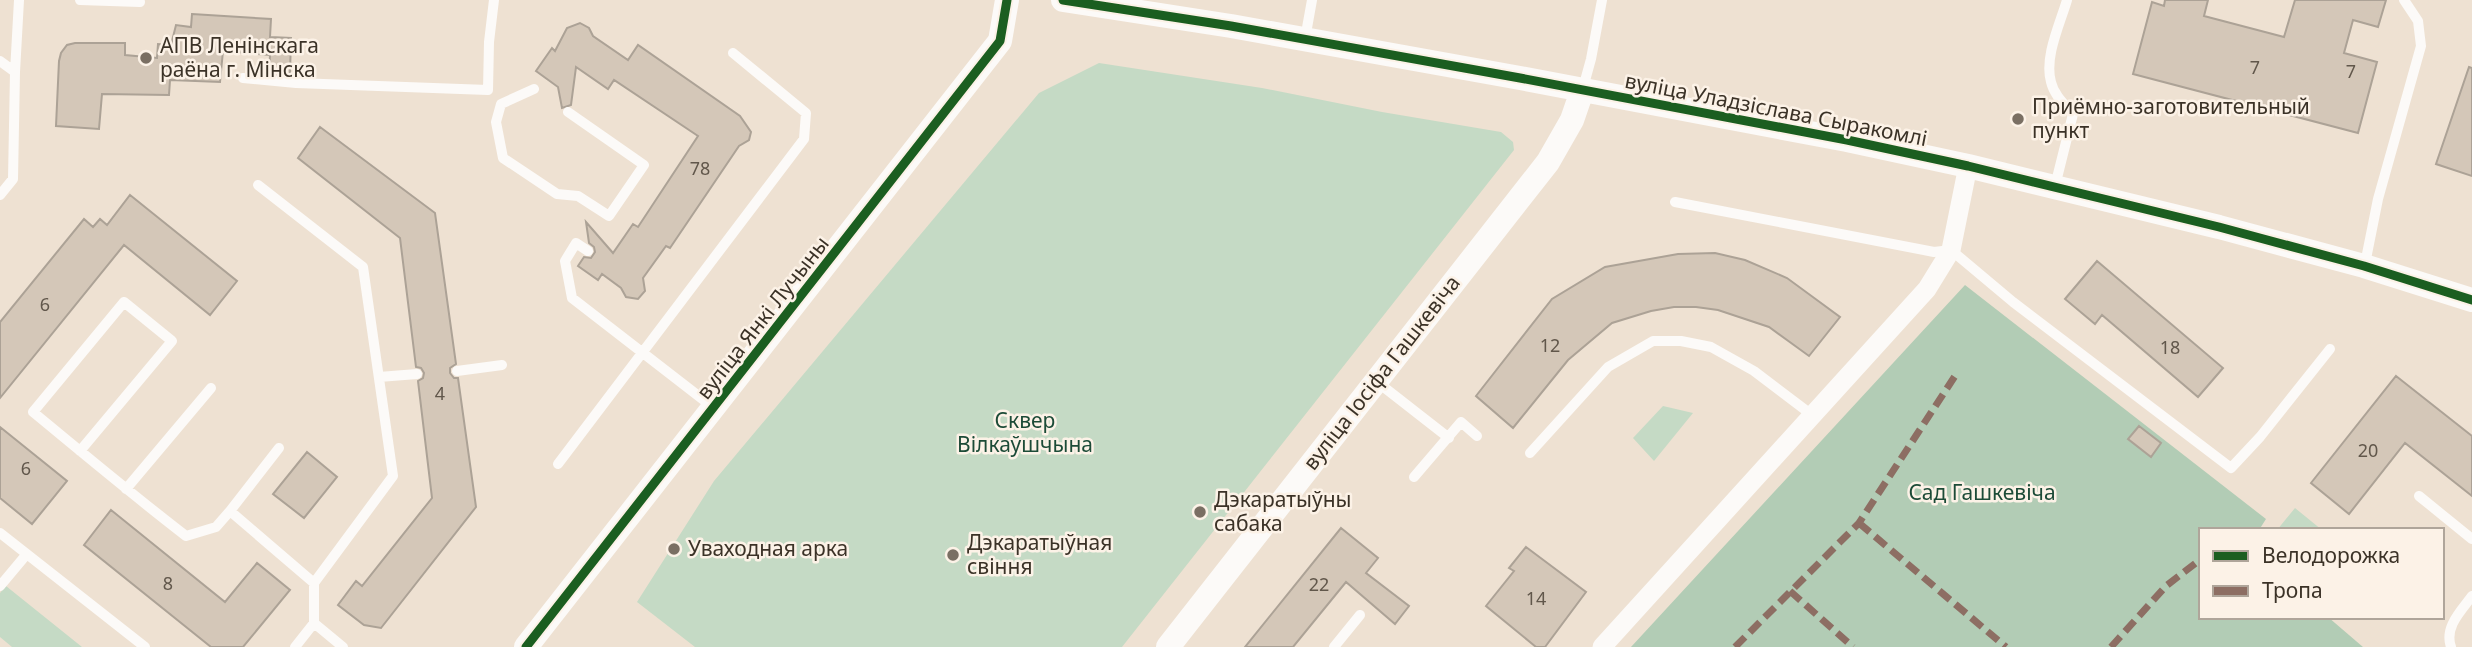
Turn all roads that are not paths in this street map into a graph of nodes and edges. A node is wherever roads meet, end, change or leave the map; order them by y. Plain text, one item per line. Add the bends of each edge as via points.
1 (19, 0) edge
2 (80, 0) edge
3 (494, 0) edge
4 (1007, 0) edge
5 (1063, 0) edge
6 (1312, 0) edge
7 (1602, 0) edge
8 (2067, 0) edge
9 (2404, 0) edge
10 (140, 2) dead end
11 (1305, 39) junction
12 (733, 53) dead end
13 (0, 61) edge
14 (15, 72) junction
15 (243, 78) dead end
16 (534, 89) dead end
17 (488, 90) junction
18 (1582, 91) junction
19 (501, 104) junction
20 (568, 112) dead end
21 (1968, 166) junction
22 (258, 185) dead end
23 (2055, 186) junction
24 (0, 195) edge
25 (1675, 202) dead end
26 (1951, 250) junction
27 (587, 251) dead end
28 (2364, 266) junction
29 (2472, 300) edge
30 (2330, 349) dead end
31 (642, 353) junction
32 (502, 365) dead end
33 (457, 371) dead end
34 (417, 374) dead end
35 (379, 377) junction
36 (1375, 381) junction
37 (211, 387) dead end
38 (714, 408) junction
39 (1812, 415) junction
40 (1477, 436) dead end
41 (1449, 438) junction
42 (279, 449) dead end
43 (80, 451) junction
44 (1530, 453) dead end
45 (558, 464) dead end
46 (1414, 477) dead end
47 (126, 489) junction
48 (2419, 496) dead end
49 (230, 511) junction
50 (0, 533) edge
51 (2472, 539) edge
52 (26, 555) junction
53 (314, 583) junction
54 (0, 586) edge
55 (2472, 596) edge
56 (1360, 615) dead end
57 (314, 624) junction
58 (145, 647) edge
59 (295, 647) edge
60 (343, 647) edge
61 (526, 647) edge
62 (1168, 647) edge
63 (1334, 647) edge
64 (1602, 647) edge
65 (2451, 647) edge

1 - 14 lane
2 - 10 lane
3 - 17 lane
4 - 38 street, вуліца Янкі Лучыны via 1000,41
5 - 11 street, вуліца Уладзіслава Сыракомлі
6 - 11 lane
7 - 18 lane
8 - 23 lane via 2049,61 2050,81 2073,114
9 - 28 lane via 2418,21 2421,46
11 - 18 street, вуліца Уладзіслава Сыракомлі
12 - 31 lane via 806,113 804,139
13 - 14 lane
14 - 24 lane via 13,179
15 - 17 lane
16 - 19 lane
17 - 19 lane
18 - 21 street, вуліца Уладзіслава Сыракомлі
18 - 36 street, вуліца Іосіфа Гашкевіча via 1572,120 1548,162
19 - 20 lane via 496,122 503,158 557,194 578,196 609,216 644,165
21 - 23 street, вуліца Уладзіслава Сыракомлі
21 - 26 street
22 - 35 lane via 363,267
23 - 28 street, вуліца Уладзіслава Сыракомлі
25 - 26 lane via 1934,252
26 - 30 lane via 2231,468
26 - 39 street via 1927,289
27 - 31 lane via 576,243 565,261 572,298
28 - 29 street, вуліца Уладзіслава Сыракомлі
31 - 38 lane
31 - 45 lane
32 - 33 lane
34 - 35 lane
35 - 53 lane via 393,476
36 - 41 lane
36 - 62 street, вуліца Іосіфа Гашкевіча
37 - 47 lane
38 - 61 street, вуліца Янкі Лучыны
39 - 44 lane via 1754,371 1711,348 1653,341 1608,367
39 - 64 street
40 - 41 lane via 1461,422
41 - 46 lane
42 - 49 lane
43 - 43 lane via 172,341 124,302 33,412
43 - 47 lane
47 - 49 lane via 186,536 216,527
48 - 51 lane
49 - 53 lane
50 - 52 lane
52 - 54 lane
52 - 58 lane
53 - 57 lane
55 - 65 lane via 2450,627
56 - 63 lane
57 - 59 lane
57 - 60 lane

